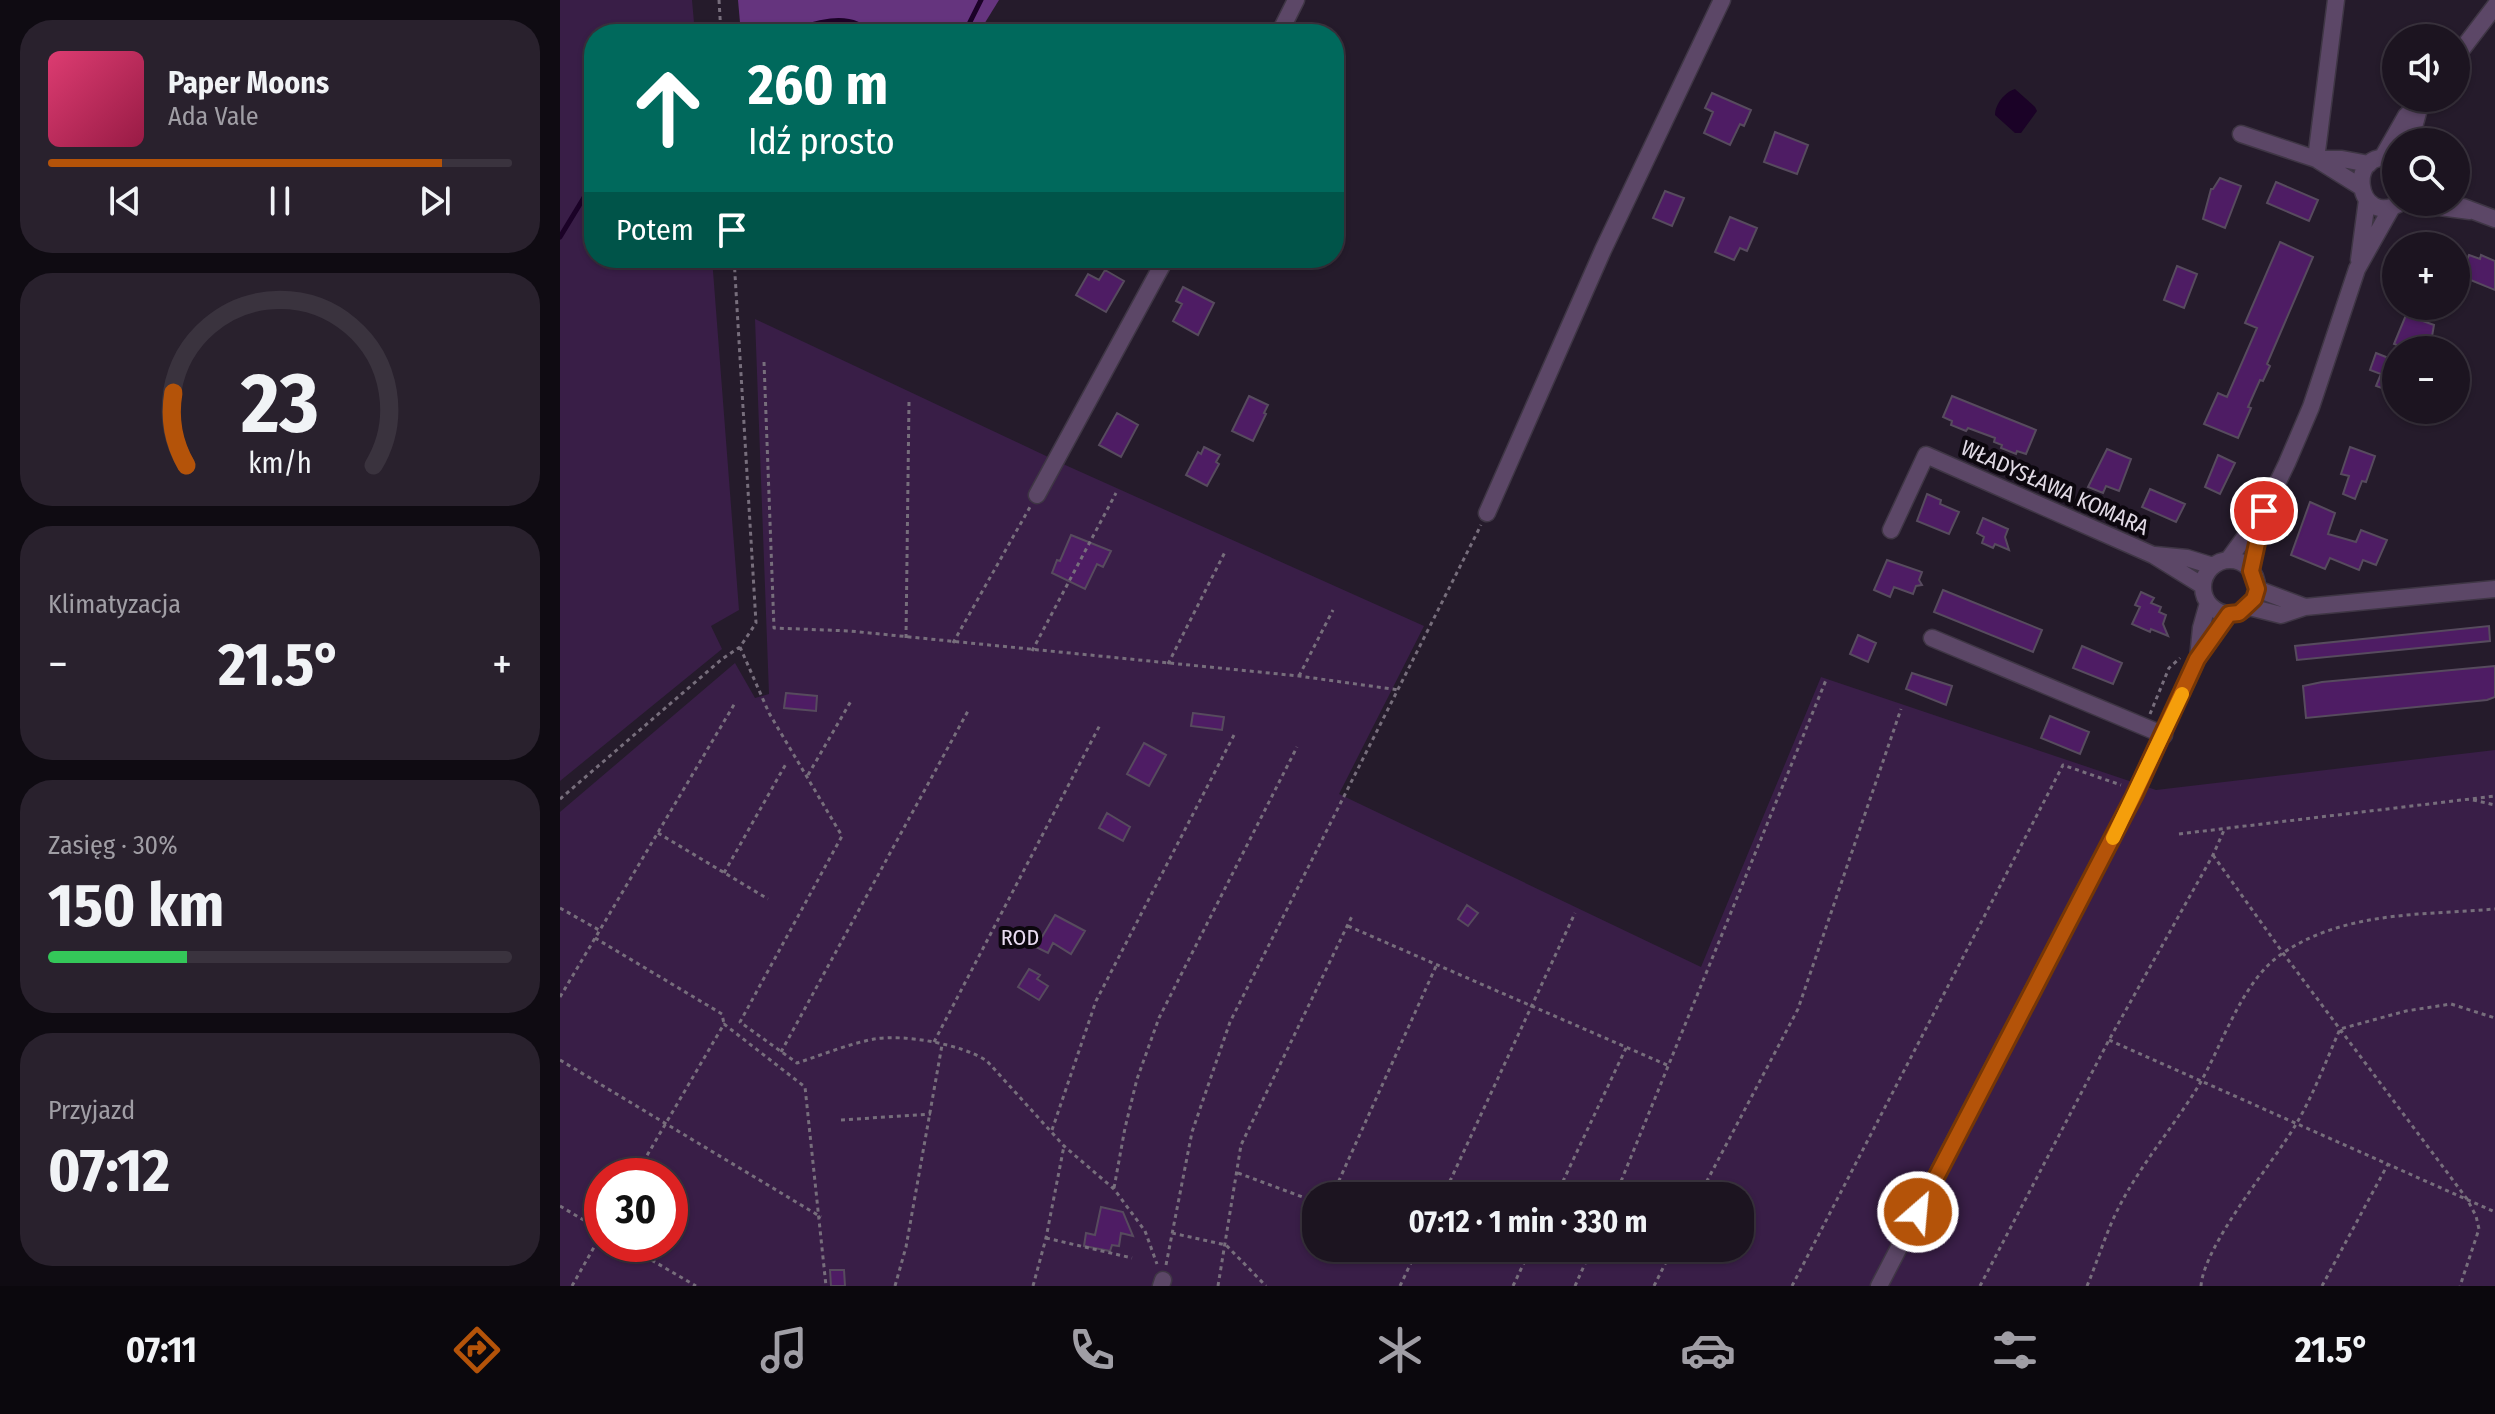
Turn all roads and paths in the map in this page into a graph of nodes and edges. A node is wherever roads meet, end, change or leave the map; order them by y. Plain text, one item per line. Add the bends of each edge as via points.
1 (719, 0) edge
2 (1296, 0) edge
3 (1722, 0) edge
4 (2336, 0) edge
5 (2495, 6) edge
6 (720, 24) edge
7 (1284, 24) edge
8 (2470, 39) edge
9 (2241, 134) dead end
10 (2316, 159) junction
11 (2382, 161) edge
12 (2364, 194) junction
13 (2382, 207) edge
14 (2470, 211) edge
15 (2390, 216) edge
16 (2495, 219) edge
17 (735, 268) edge
18 (1161, 268) edge
19 (2357, 269) junction
20 (764, 362) dead end
21 (909, 401) dead end
22 (1116, 493) dead end
23 (1037, 495) joint
24 (2264, 511) junction
25 (1487, 513) joint
26 (1891, 530) dead end
27 (1226, 550) dead end
28 (2153, 555) junction
29 (2220, 563) junction
30 (2251, 571) junction
31 (2203, 586) junction
32 (2257, 589) junction
33 (2495, 589) edge
34 (2208, 603) junction
35 (2249, 607) junction
36 (2305, 607) junction
37 (1333, 610) dead end
38 (2229, 614) junction
39 (906, 638) junction
40 (1932, 638) dead end
41 (953, 643) junction
42 (740, 647) junction
43 (1032, 651) junction
44 (2189, 658) junction
45 (1168, 664) junction
46 (1299, 676) junction
47 (1826, 680) dead end
48 (1399, 690) junction
49 (851, 701) dead end
50 (735, 703) dead end
51 (1901, 709) dead end
52 (968, 711) dead end
53 (1101, 723) dead end
54 (2145, 726) junction
55 (1234, 735) dead end
56 (2164, 735) junction
57 (1297, 747) dead end
58 (787, 762) dead end
59 (808, 775) junction
60 (2122, 785) dead end
61 (2495, 796) edge
62 (560, 799) edge
63 (2470, 799) junction
64 (2495, 805) edge
65 (2225, 828) junction
66 (657, 832) junction
67 (2179, 834) dead end
68 (2213, 855) junction
69 (724, 873) junction
70 (768, 899) dead end
71 (560, 908) edge
72 (2495, 909) edge
73 (1575, 913) dead end
74 (1353, 914) dead end
75 (1348, 926) junction
76 (599, 930) junction
77 (595, 938) junction
78 (2283, 953) junction
79 (1437, 964) junction
80 (560, 997) edge
81 (1532, 1007) junction
82 (2495, 1018) edge
83 (724, 1024) junction
84 (2340, 1029) junction
85 (2109, 1040) junction
86 (933, 1043) junction
87 (942, 1045) junction
88 (1626, 1048) junction
89 (780, 1053) junction
90 (560, 1060) edge
91 (1667, 1065) junction
92 (2201, 1082) junction
93 (931, 1114) junction
94 (841, 1120) dead end
95 (2296, 1124) junction
96 (665, 1125) junction
97 (1052, 1132) junction
98 (1064, 1146) junction
99 (646, 1158) edge
100 (2388, 1164) junction
101 (1238, 1173) junction
102 (1338, 1182) edge
103 (1450, 1182) edge
104 (1563, 1182) edge
105 (1621, 1182) edge
106 (1706, 1182) edge
107 (1114, 1189) junction
108 (1302, 1197) edge
109 (2467, 1199) junction
110 (560, 1206) edge
111 (2495, 1212) edge
112 (821, 1217) junction
113 (584, 1221) edge
114 (1172, 1233) junction
115 (1046, 1238) junction
116 (1226, 1245) junction
117 (1132, 1258) dead end
118 (585, 1262) edge
119 (655, 1262) edge
120 (1411, 1262) edge
121 (1524, 1262) edge
122 (1586, 1262) edge
123 (1666, 1262) edge
124 (1162, 1283) edge
125 (572, 1286) edge
126 (696, 1286) edge
127 (826, 1286) edge
128 (895, 1286) edge
129 (1033, 1286) edge
130 (1218, 1286) edge
131 (1266, 1286) edge
132 (1400, 1286) edge
133 (1513, 1286) edge
134 (1575, 1286) edge
135 (1654, 1286) edge
136 (1792, 1286) edge
137 (1879, 1286) edge
138 (1980, 1286) edge
139 (2087, 1286) edge
140 (2201, 1286) edge
141 (2322, 1286) edge
142 (2460, 1286) edge

1 - 6 path
2 - 7 street
3 - 25 street via 1603,250
4 - 10 street
5 - 8 street
9 - 10 street
10 - 11 street
10 - 12 street
11 - 12 street via 2364,171
12 - 13 street
12 - 19 street
14 - 16 street
15 - 19 street
17 - 42 path via 756,623
18 - 23 street
19 - 24 street via 2311,407
20 - 39 path via 774,628
21 - 39 path
22 - 43 path
23 - 41 path
24 - 29 street
24 - 30 street
25 - 48 path
26 - 28 street, WŁADYSŁAWA KOMARA via 1926,455
27 - 45 path
28 - 29 street
28 - 31 street
29 - 30 street via 2241,563
29 - 31 street via 2205,575
30 - 32 street
31 - 34 street
32 - 35 street
32 - 36 street
33 - 36 street
34 - 38 street
34 - 44 street
35 - 36 street via 2281,615
35 - 38 street
37 - 46 path
38 - 44 street
39 - 41 path
40 - 54 street
41 - 43 path
42 - 59 path via 769,713
42 - 62 path
43 - 45 path
44 - 54 path via 2169,668
44 - 56 street
45 - 46 path
46 - 48 path
47 - 91 path
48 - 114 path via 1230,1022 1192,1132
49 - 59 path
50 - 66 path
51 - 106 path via 1798,1009
52 - 89 path
53 - 86 path
54 - 56 street
55 - 97 path via 1096,1001
56 - 137 street
57 - 107 path via 1159,1018 1137,1079
58 - 69 path
59 - 89 path via 842,836 740,1022
60 - 136 path via 2063,765
61 - 63 path
63 - 64 path
63 - 65 path
65 - 67 path
65 - 68 path
66 - 69 path
66 - 76 path
68 - 78 path
68 - 85 path
69 - 70 path
71 - 76 path
72 - 78 path via 2341,925
73 - 81 path
74 - 75 path
75 - 79 path
75 - 101 path via 1241,1145
76 - 77 path
77 - 80 path
77 - 83 path via 722,1014
78 - 84 path
78 - 92 path via 2233,1015
79 - 81 path
79 - 102 path
81 - 88 path
81 - 103 path
82 - 84 path via 2451,1004
83 - 96 path
83 - 112 path via 805,1087
84 - 95 path
84 - 109 path
85 - 92 path
85 - 138 path
86 - 87 path
86 - 89 path via 873,1039 797,1063
87 - 93 path
87 - 97 path via 987,1061
88 - 91 path
88 - 104 path
90 - 96 path
91 - 105 path
92 - 95 path
92 - 139 path via 2119,1207
93 - 94 path
93 - 128 path
95 - 100 path
95 - 140 path via 2214,1248
96 - 99 path
96 - 112 path
97 - 98 path
98 - 107 path
98 - 115 path
100 - 109 path
100 - 141 path
101 - 108 path
101 - 116 path
107 - 124 path via 1145,1231
109 - 111 path
109 - 142 path via 2479,1229
110 - 113 path
112 - 127 path
114 - 116 path
114 - 124 path
115 - 117 path
115 - 129 path
116 - 130 path
116 - 131 path
118 - 125 path
119 - 126 path
120 - 132 path
121 - 133 path
122 - 134 path
123 - 135 path

